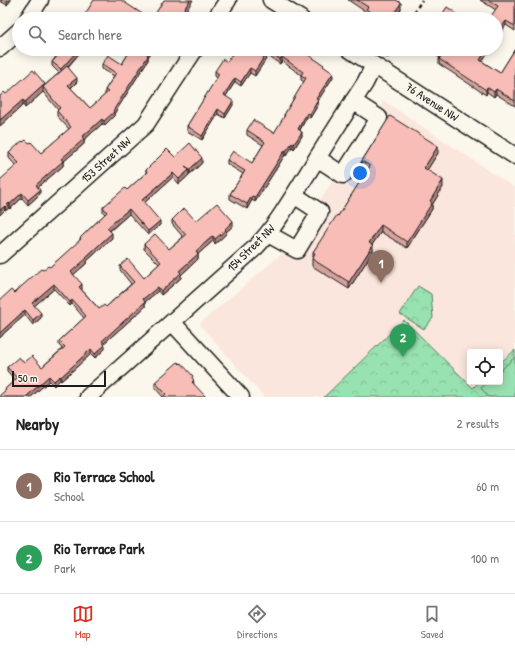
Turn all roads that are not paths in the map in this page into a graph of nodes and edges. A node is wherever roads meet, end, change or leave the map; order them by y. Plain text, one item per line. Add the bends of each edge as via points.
1 (40, 0) edge
2 (228, 0) edge
3 (271, 0) edge
4 (32, 12) edge
5 (220, 12) edge
6 (290, 12) edge
7 (12, 37) edge
8 (0, 48) edge
9 (190, 56) edge
10 (360, 56) edge
11 (374, 65) junction
12 (353, 101) junction
13 (515, 156) edge
14 (317, 158) junction
15 (294, 195) junction
16 (268, 234) junction
17 (0, 255) edge
18 (172, 322) junction
19 (88, 397) edge
20 (241, 397) edge

1 - 4 street
2 - 5 street
3 - 6 street
7 - 8 street
9 - 17 street, 153 Street NW via 146,124
10 - 11 street, 76 Avenue NW
11 - 12 street, 154 Street NW
11 - 13 street, 76 Avenue NW
12 - 14 street, 154 Street NW
12 - 14 street via 379,118 343,175
14 - 15 street, 154 Street NW
15 - 16 street, 154 Street NW
15 - 16 street via 320,212 297,250
16 - 18 street, 154 Street NW
18 - 19 street, 154 Street NW
18 - 20 street

